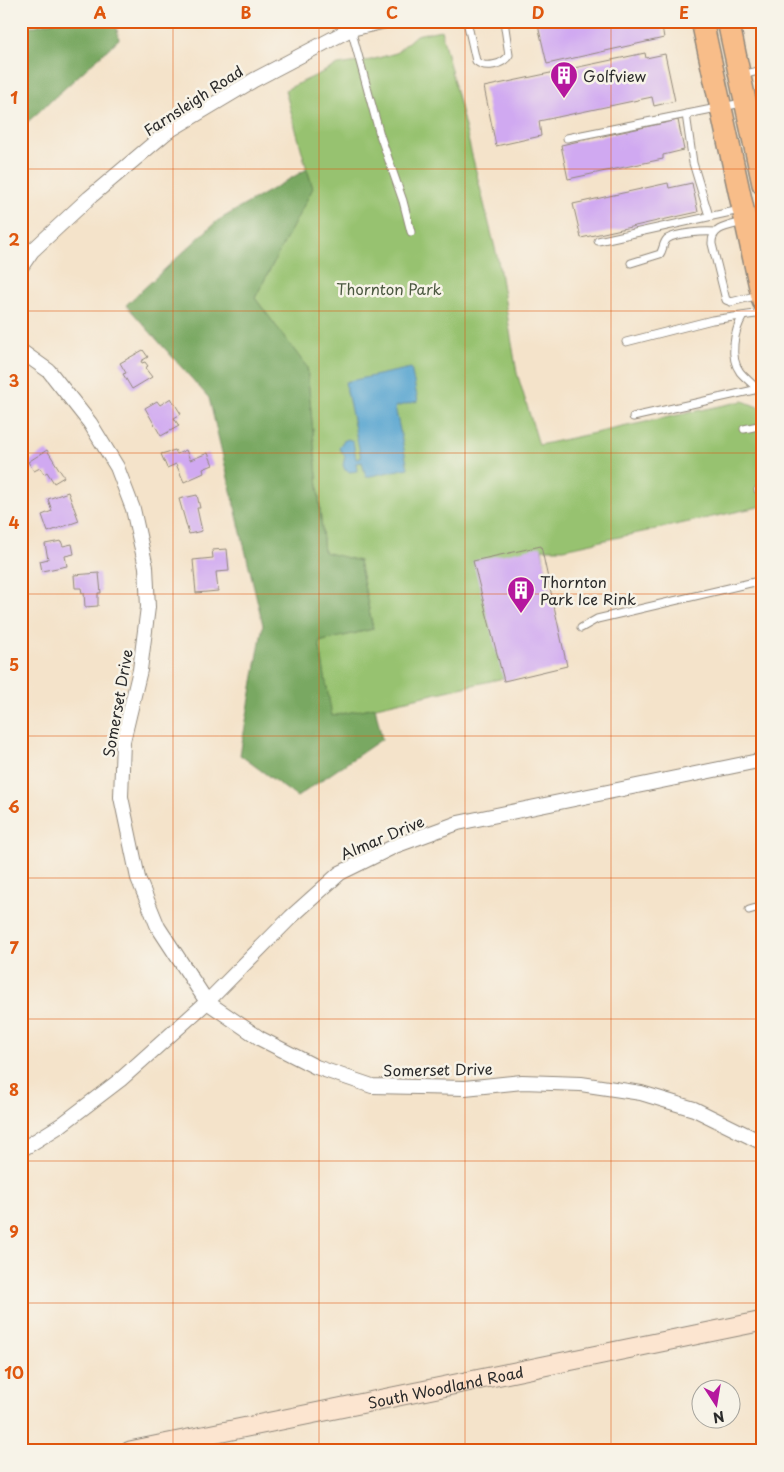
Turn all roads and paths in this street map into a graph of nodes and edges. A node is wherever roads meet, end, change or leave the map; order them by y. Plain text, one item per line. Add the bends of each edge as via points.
1 (386, 21) edge
2 (467, 21) edge
3 (504, 21) edge
4 (702, 21) edge
5 (728, 21) edge
6 (758, 21) edge
7 (345, 25) edge
8 (763, 40) edge
9 (763, 70) edge
10 (740, 76) junction
11 (745, 102) junction
12 (721, 107) junction
13 (686, 114) junction
14 (567, 138) dead end
15 (762, 178) edge
16 (744, 215) junction
17 (710, 216) junction
18 (411, 232) dead end
19 (716, 232) junction
20 (598, 240) dead end
21 (631, 263) dead end
22 (21, 267) edge
23 (762, 303) edge
24 (743, 316) junction
25 (626, 342) dead end
26 (21, 351) edge
27 (760, 388) edge
28 (633, 416) dead end
29 (763, 425) edge
30 (744, 430) dead end
31 (763, 580) edge
32 (581, 628) dead end
33 (763, 760) edge
34 (763, 906) edge
35 (749, 910) dead end
36 (207, 1002) junction
37 (763, 1143) edge
38 (21, 1150) edge
39 (763, 1321) edge
40 (130, 1451) edge

1 - 7 street, Farnsleigh Road
2 - 3 lane via 476,61 487,66 501,62 509,55
4 - 12 main road
5 - 10 main road
6 - 8 lane
7 - 18 lane
7 - 22 street, Farnsleigh Road via 167,132 89,198 32,251
9 - 10 lane
10 - 11 main road
11 - 12 lane
11 - 15 main road
12 - 13 lane
12 - 16 main road
13 - 14 lane
13 - 17 lane via 692,163
16 - 17 lane
16 - 19 lane
16 - 23 main road
17 - 20 lane
19 - 21 lane via 672,237 664,243 660,254
19 - 23 lane via 712,244 726,300
23 - 24 lane
24 - 25 lane via 712,320
24 - 27 lane via 734,338 735,354 739,370
26 - 36 street, Somerset Drive via 49,371 90,423 117,467 132,509 146,566 148,607 140,670 123,741 121,797 138,878 158,927
27 - 28 lane
29 - 30 lane
31 - 32 lane via 597,619
33 - 36 street, Almar Drive via 458,823 395,846 340,873 291,917
34 - 35 lane
36 - 37 street, Somerset Drive via 269,1043 316,1067 372,1086 465,1088 522,1082 581,1084 641,1093 694,1109
36 - 38 street, Almar Drive via 120,1080 62,1125
39 - 40 street, South Woodland Road

